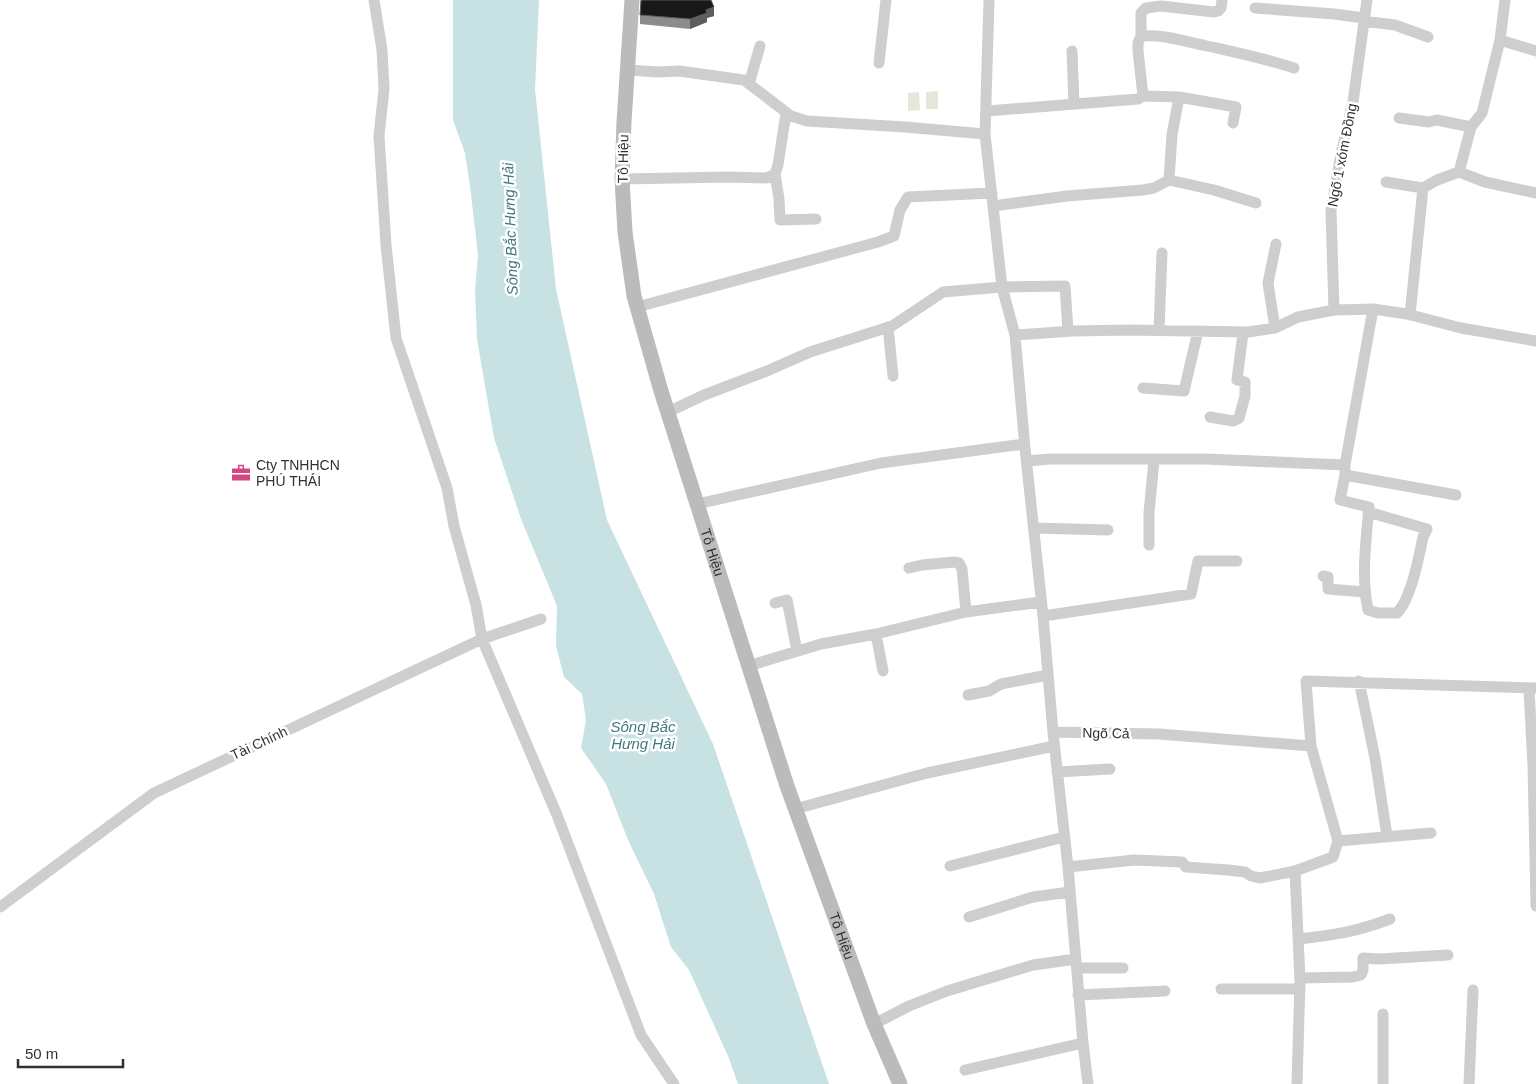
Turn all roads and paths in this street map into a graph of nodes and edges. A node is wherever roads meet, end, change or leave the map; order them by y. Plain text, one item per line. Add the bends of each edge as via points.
1 (374, 0) edge
2 (632, 0) edge
3 (886, 0) edge
4 (989, 0) edge
5 (1222, 0) edge
6 (1367, 0) edge
7 (1505, 0) edge
8 (1255, 8) dead end
9 (1364, 19) junction
10 (1141, 36) junction
11 (1428, 37) dead end
12 (1500, 40) junction
13 (760, 46) dead end
14 (1536, 51) edge
15 (1072, 52) dead end
16 (880, 63) dead end
17 (1294, 68) dead end
18 (629, 70) junction
19 (749, 84) junction
20 (1143, 96) junction
21 (1179, 97) junction
22 (1074, 104) junction
23 (987, 111) junction
24 (786, 113) junction
25 (1399, 118) dead end
26 (1233, 123) dead end
27 (1471, 126) junction
28 (985, 134) junction
29 (1458, 172) junction
30 (775, 174) junction
31 (622, 179) junction
32 (1170, 180) junction
33 (1386, 182) dead end
34 (1423, 188) junction
35 (992, 193) junction
36 (1536, 193) edge
37 (1256, 203) dead end
38 (993, 206) junction
39 (816, 219) dead end
40 (1276, 244) dead end
41 (1162, 253) dead end
42 (1002, 287) junction
43 (637, 307) junction
44 (1373, 309) junction
45 (1334, 310) junction
46 (1410, 315) junction
47 (888, 327) junction
48 (1275, 328) junction
49 (1159, 330) junction
50 (1068, 331) junction
51 (1198, 331) junction
52 (1243, 333) junction
53 (1015, 335) junction
54 (1536, 341) edge
55 (893, 376) dead end
56 (1143, 388) dead end
57 (668, 412) junction
58 (1210, 418) dead end
59 (1024, 444) junction
60 (1154, 460) junction
61 (1027, 461) junction
62 (1345, 470) junction
63 (1456, 495) dead end
64 (697, 504) junction
65 (1368, 512) junction
66 (1034, 528) junction
67 (1108, 530) dead end
68 (1149, 545) dead end
69 (1237, 561) dead end
70 (909, 568) dead end
71 (1323, 576) dead end
72 (1365, 592) junction
73 (1041, 602) junction
74 (775, 603) dead end
75 (966, 612) junction
76 (1043, 616) junction
77 (541, 618) dead end
78 (876, 634) junction
79 (482, 640) junction
80 (797, 651) junction
81 (748, 666) junction
82 (883, 671) dead end
83 (1048, 675) junction
84 (1359, 681) junction
85 (1532, 688) edge
86 (968, 695) dead end
87 (1053, 732) junction
88 (1054, 746) junction
89 (1311, 746) junction
90 (1110, 769) dead end
91 (1057, 772) junction
92 (795, 809) junction
93 (1431, 833) dead end
94 (1387, 836) junction
95 (1064, 837) junction
96 (1338, 841) junction
97 (950, 866) dead end
98 (1068, 867) junction
99 (1296, 871) junction
100 (1070, 892) junction
101 (0, 906) edge
102 (1536, 906) edge
103 (969, 917) dead end
104 (1390, 918) dead end
105 (1299, 939) junction
106 (1448, 955) dead end
107 (1076, 964) junction
108 (1123, 968) dead end
109 (1300, 983) junction
110 (1221, 989) dead end
111 (1473, 990) dead end
112 (1165, 991) dead end
113 (1078, 995) junction
114 (1383, 1014) dead end
115 (874, 1024) junction
116 (1083, 1043) junction
117 (965, 1070) dead end
118 (674, 1084) edge
119 (900, 1084) edge
120 (1088, 1084) edge
121 (1297, 1084) edge
122 (1383, 1084) edge
123 (1469, 1084) edge

1 - 79 street via 382,50 384,89 380,136 386,245 396,338 447,488
2 - 18 main road, Tô Hiệu
3 - 16 street
4 - 23 street
5 - 10 street via 1221,8 1214,12 1161,6 1146,8 1141,12
6 - 9 street, Ngõ 1 xóm Đồng
7 - 12 street
8 - 9 street
9 - 11 street via 1395,25
9 - 45 street, Ngõ 1 xóm Đồng via 1353,102 1331,211
10 - 17 street via 1183,40
10 - 20 street via 1138,51
12 - 14 street
12 - 27 street via 1482,113
13 - 19 street
15 - 22 street
18 - 19 street via 678,72 744,80
18 - 31 main road, Tô Hiệu
19 - 24 street
20 - 21 street
20 - 22 street
21 - 26 street via 1236,107
21 - 32 street via 1172,135
22 - 23 street
23 - 28 street
24 - 28 street via 807,121
24 - 30 street
25 - 27 street
27 - 29 street
28 - 35 street
29 - 34 street
29 - 36 street via 1485,182
30 - 31 street via 767,178
30 - 39 street via 780,220
31 - 43 main road, Tô Hiệu via 624,232
32 - 37 street
32 - 38 street via 1143,190
33 - 34 street
34 - 46 street
35 - 38 street
35 - 43 street via 908,197 900,210 894,236
38 - 42 street
40 - 48 street via 1268,283
41 - 49 street
42 - 47 street via 943,292
42 - 50 street via 1065,286
42 - 53 street
43 - 57 main road, Tô Hiệu
44 - 45 street
44 - 46 street
44 - 62 street
45 - 48 street via 1298,318
46 - 54 street
47 - 55 street
47 - 57 street via 810,352
48 - 52 street
49 - 50 street
49 - 51 street
50 - 53 street
51 - 52 street
51 - 56 street via 1184,391
52 - 58 street via 1237,380 1246,382 1239,418 1233,421
53 - 59 street
57 - 64 main road, Tô Hiệu
59 - 61 street
59 - 64 street via 881,463
60 - 61 street
60 - 62 street via 1205,459
60 - 68 street via 1148,513
61 - 66 street
62 - 63 street
62 - 65 street via 1340,500 1369,507
64 - 81 main road, Tô Hiệu
65 - 72 street
65 - 72 street via 1427,529 1403,608 1397,613 1368,610
66 - 67 street
66 - 73 street
69 - 76 street via 1198,561 1190,594
70 - 75 street via 922,564 959,563
71 - 72 street via 1328,577 1328,589
73 - 75 street
73 - 76 street
74 - 80 street via 787,600
75 - 78 street
76 - 83 street
77 - 79 street, Tài Chính
78 - 80 street
78 - 82 street
79 - 101 street, Tài Chính via 154,793
79 - 118 street via 557,815 641,1034
80 - 81 street
81 - 92 main road, Tô Hiệu
83 - 86 street via 1001,684 989,692
83 - 87 street
84 - 85 street
84 - 89 street via 1306,681
84 - 94 street
85 - 102 street
87 - 88 street
87 - 89 street, Ngõ Cả via 1159,734
88 - 91 street
88 - 92 street via 927,773
89 - 96 street
90 - 91 street
91 - 95 street
92 - 115 main road, Tô Hiệu
93 - 94 street
94 - 96 street
95 - 97 street
95 - 98 street
96 - 99 street via 1333,857
98 - 99 street via 1134,860 1182,862 1186,867 1245,872 1260,878
98 - 100 street
99 - 105 street
100 - 103 street via 1033,897
100 - 107 street via 1076,927
104 - 105 street via 1346,934
105 - 109 street
106 - 109 street via 1362,958 1361,975
107 - 108 street
107 - 113 street
107 - 115 street via 1033,965 947,991
109 - 110 street
109 - 121 street
111 - 123 street
112 - 113 street
113 - 116 street
114 - 122 street
115 - 119 main road, Tô Hiệu
116 - 117 street
116 - 120 street

